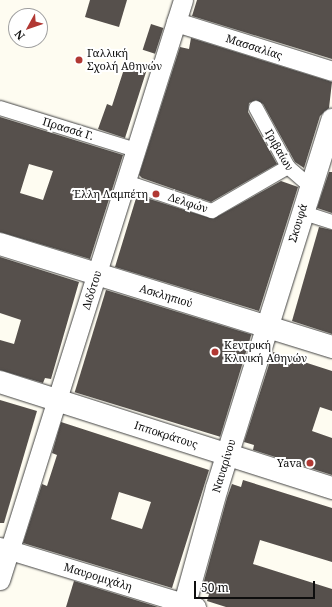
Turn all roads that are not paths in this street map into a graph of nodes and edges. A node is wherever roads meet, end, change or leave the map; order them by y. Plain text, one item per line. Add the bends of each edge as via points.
1 (183, 0) edge
2 (176, 22) junction
3 (332, 71) edge
4 (0, 108) edge
5 (256, 108) dead end
6 (332, 120) edge
7 (136, 150) junction
8 (288, 167) junction
9 (126, 182) junction
10 (310, 186) junction
11 (301, 212) junction
12 (332, 222) edge
13 (0, 244) edge
14 (97, 274) junction
15 (266, 327) junction
16 (332, 347) edge
17 (0, 382) edge
18 (57, 400) junction
19 (227, 455) junction
20 (332, 488) edge
21 (5, 548) edge
22 (0, 580) edge
23 (189, 606) edge

1 - 2 street, Διδότου
2 - 3 street, Μασσαλίας
2 - 7 street, Διδότου
4 - 7 street, Πρασσά Γ.
5 - 8 street, Γριβαίων
6 - 10 street, Σκουφά
7 - 9 street, Διδότου
8 - 9 street, Δελφών via 212,211
8 - 10 street, Γριβαίων
9 - 14 street, Διδότου
10 - 11 street, Σκουφά
11 - 12 street
11 - 15 street, Σκουφά
13 - 14 street, Ασκληπιού
14 - 15 street, Ασκληπιού
14 - 18 street, Διδότου
15 - 16 street, Ασκληπιού
15 - 19 street, Ναυαρίνου
17 - 18 street, Ιπποκράτους
18 - 19 street, Ιπποκράτους
18 - 21 street, Διδότου
19 - 20 street, Ιπποκράτους
19 - 23 street, Ναυαρίνου
21 - 22 street, Διδότου
21 - 23 street, Μαυρομιχάλη

